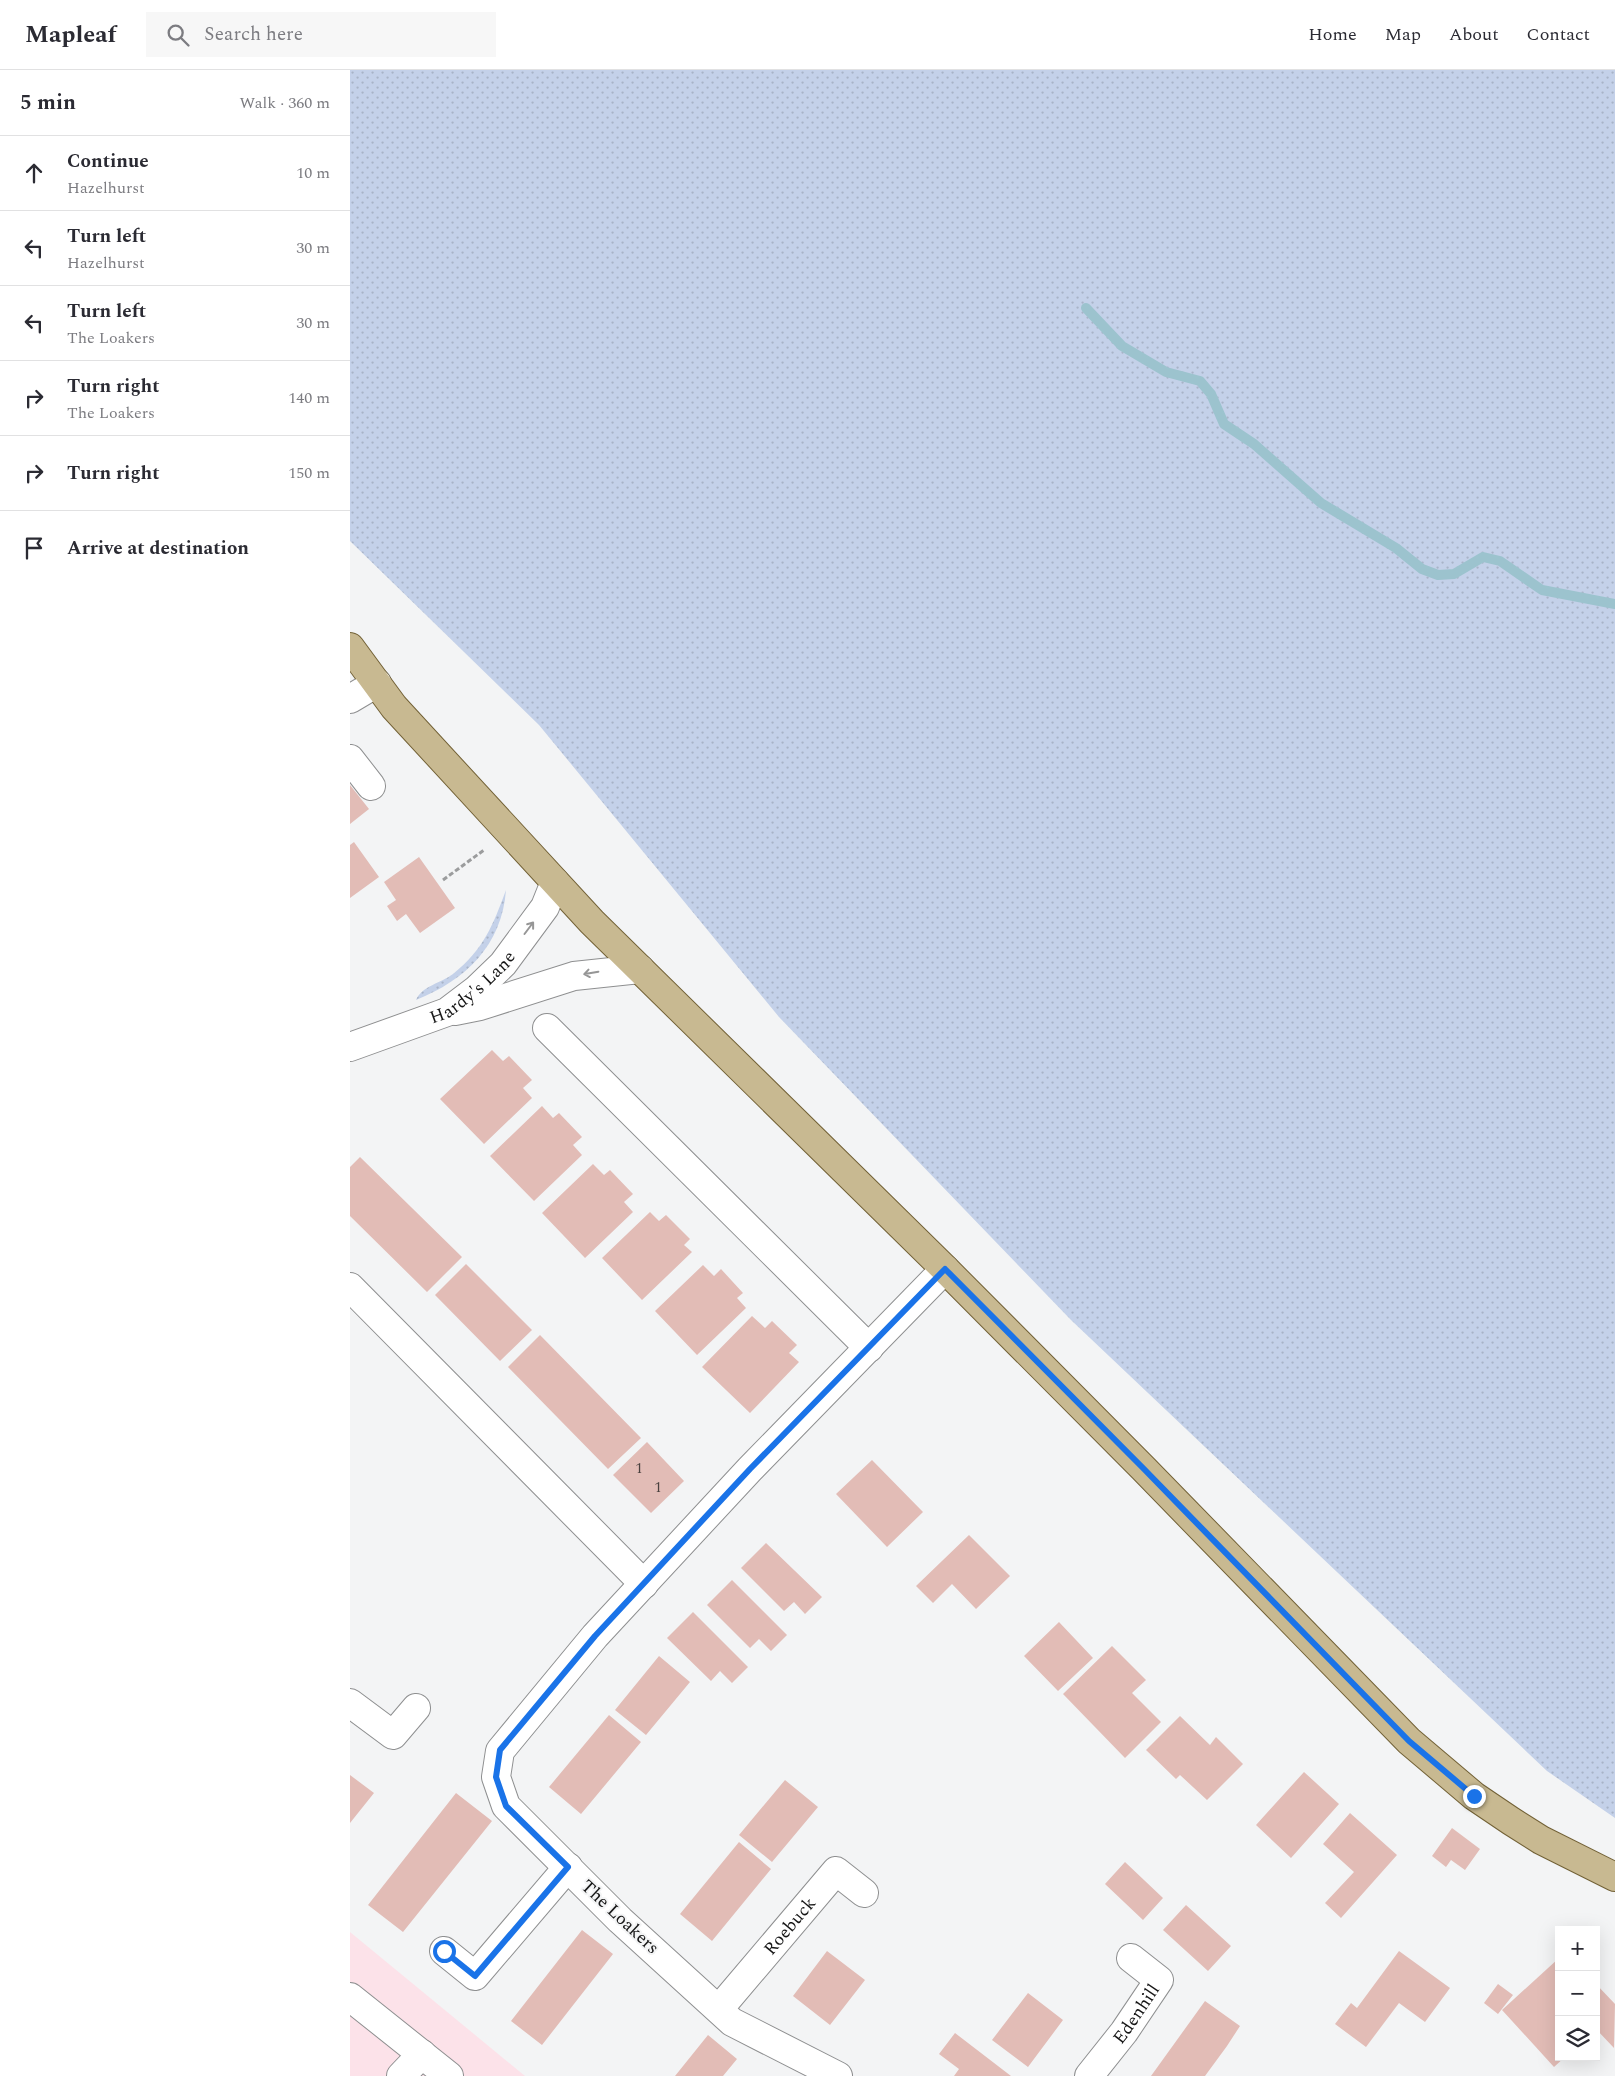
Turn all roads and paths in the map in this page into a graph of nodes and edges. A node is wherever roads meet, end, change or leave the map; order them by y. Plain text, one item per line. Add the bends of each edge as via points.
1 (350, 647) edge
2 (377, 683) junction
3 (350, 699) edge
4 (350, 760) edge
5 (371, 786) dead end
6 (508, 832) junction
7 (443, 880) dead end
8 (554, 882) junction
9 (640, 968) junction
10 (447, 1012) junction
11 (547, 1028) dead end
12 (350, 1047) edge
13 (945, 1269) junction
14 (355, 1301) edge
15 (868, 1348) junction
16 (644, 1584) junction
17 (350, 1703) edge
18 (416, 1708) dead end
19 (568, 1867) junction
20 (1615, 1877) edge
21 (864, 1893) dead end
22 (444, 1951) dead end
23 (1132, 1958) dead end
24 (351, 2000) edge
25 (719, 2009) junction
26 (422, 2054) junction
27 (798, 2068) edge
28 (401, 2076) edge
29 (449, 2076) edge
30 (838, 2076) edge
31 (1089, 2076) edge

1 - 2 main road
2 - 3 street
2 - 6 main road via 394,707
4 - 5 street
6 - 7 path
6 - 8 main road
8 - 9 main road
10 -> 8 street, Hardy's Lane via 503,964 545,907
9 -> 10 street via 574,976 480,1006
9 - 13 main road
10 - 12 street, Hardy's Lane
11 - 15 street
13 - 15 street, The Loakers
13 - 20 main road via 1409,1741 1474,1796 1504,1816 1541,1840
14 - 16 street
15 - 16 street, The Loakers
16 - 19 street, The Loakers via 595,1636 500,1750 496,1777 506,1806
17 - 18 street via 393,1735
19 - 22 street via 475,1976
19 - 25 street, The Loakers via 620,1920
21 - 25 street, Roebuck via 836,1871
23 - 31 street, Edenhill via 1159,1980
24 - 26 street
25 - 27 street, The Loakers via 732,2022
26 - 28 street
26 - 29 street
27 - 30 street, The Loakers

